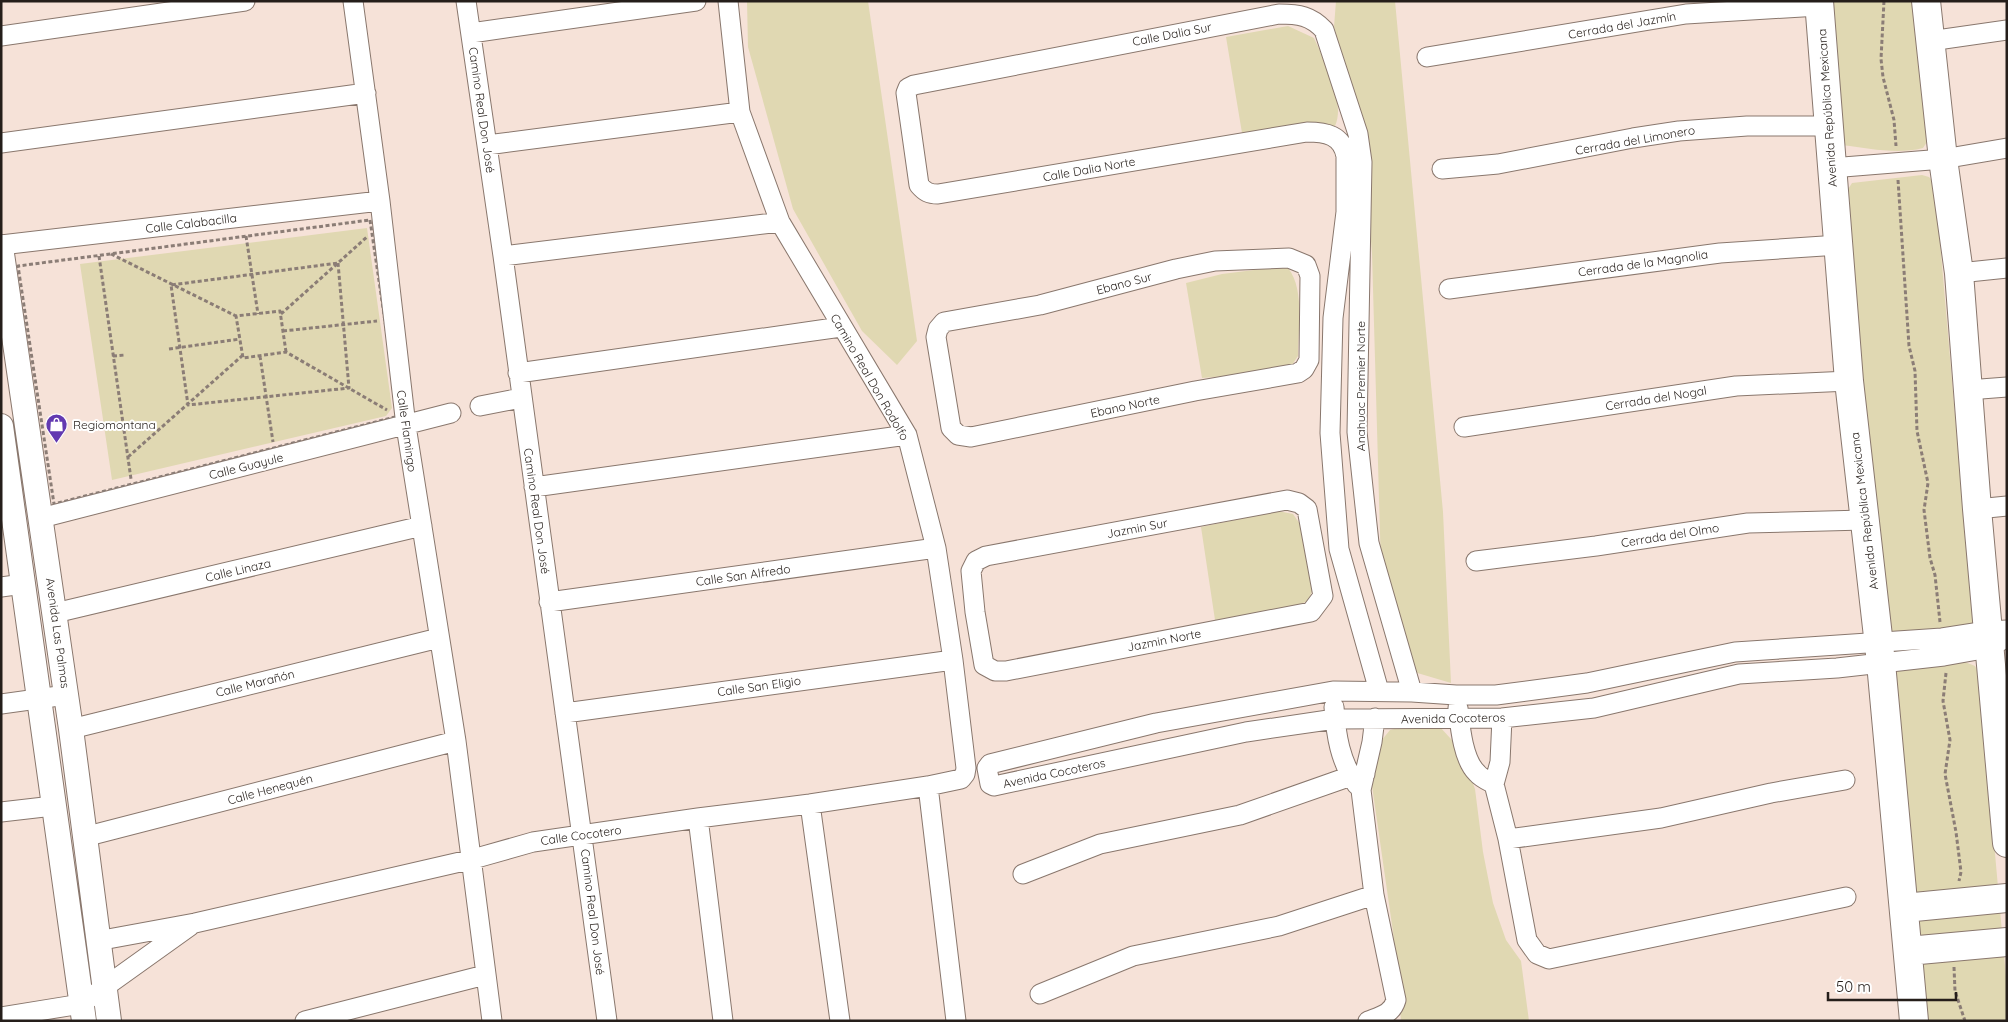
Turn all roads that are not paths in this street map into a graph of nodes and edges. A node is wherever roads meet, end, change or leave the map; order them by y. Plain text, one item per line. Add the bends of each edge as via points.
1 (245, 1) edge
2 (353, 1) edge
3 (466, 1) edge
4 (696, 1) edge
5 (728, 1) edge
6 (1926, 1) edge
7 (1819, 4) edge
8 (2007, 30) edge
9 (471, 33) junction
10 (1, 36) edge
11 (1930, 41) junction
12 (1427, 57) dead end
13 (908, 88) joint
14 (366, 92) junction
15 (740, 112) junction
16 (1828, 126) junction
17 (1358, 134) junction
18 (1338, 140) junction
19 (1, 143) edge
20 (488, 145) junction
21 (2007, 148) edge
22 (1943, 159) junction
23 (1832, 168) junction
24 (1442, 169) dead end
25 (380, 201) junction
26 (1354, 212) junction
27 (780, 222) junction
28 (1839, 245) junction
29 (1, 246) edge
30 (503, 256) junction
31 (2007, 268) edge
32 (1960, 273) junction
33 (1449, 289) dead end
34 (1360, 316) junction
35 (1333, 318) junction
36 (1310, 320) junction
37 (841, 327) junction
38 (518, 373) junction
39 (941, 377) joint
40 (1848, 381) junction
41 (2007, 387) edge
42 (1968, 390) junction
43 (521, 398) junction
44 (480, 406) dead end
45 (451, 413) dead end
46 (402, 421) junction
47 (1, 426) edge
48 (1464, 428) dead end
49 (907, 435) junction
50 (4, 463) edge
51 (534, 487) junction
52 (2007, 506) edge
53 (1977, 509) junction
54 (42, 518) junction
55 (1864, 520) junction
56 (422, 526) junction
57 (1369, 543) junction
58 (936, 548) junction
59 (1338, 549) junction
60 (1316, 551) junction
61 (1476, 561) dead end
62 (12, 586) edge
63 (549, 602) junction
64 (975, 612) joint
65 (55, 613) junction
66 (1997, 637) edge
67 (439, 638) junction
68 (1880, 653) junction
69 (953, 660) junction
70 (1333, 691) junction
71 (1379, 691) junction
72 (1412, 692) junction
73 (66, 695) junction
74 (1456, 695) junction
75 (39, 698) junction
76 (1, 704) edge
77 (565, 713) junction
78 (1375, 718) junction
79 (1502, 718) junction
80 (1335, 719) junction
81 (1459, 719) junction
82 (71, 729) junction
83 (456, 741) junction
84 (2003, 764) edge
85 (966, 768) joint
86 (1359, 780) junction
87 (1845, 780) dead end
88 (1494, 784) junction
89 (928, 786) junction
90 (810, 804) junction
91 (53, 806) junction
92 (1, 812) edge
93 (698, 818) junction
94 (582, 835) junction
95 (84, 837) junction
96 (1508, 840) junction
97 (2007, 843) edge
98 (473, 859) junction
99 (1023, 874) dead end
100 (1374, 895) junction
101 (1846, 897) dead end
102 (2007, 898) edge
103 (1904, 908) junction
104 (195, 923) junction
105 (98, 941) junction
106 (2007, 942) edge
107 (1908, 951) junction
108 (485, 974) junction
109 (104, 989) junction
110 (1040, 994) dead end
111 (82, 1012) edge
112 (1, 1017) edge
113 (109, 1021) edge
114 (305, 1021) edge
115 (492, 1021) edge
116 (606, 1021) edge
117 (724, 1021) edge
118 (840, 1021) edge
119 (956, 1021) edge
120 (1368, 1021) edge
121 (1914, 1021) edge

1 - 10 street
2 - 14 street, Calle Flamingo
3 - 9 street, Camino Real Don José
4 - 9 street
5 - 15 street, Camino Real Don Rodolfo
6 - 11 main road
7 - 12 street, Cerrada del Jazmín via 1686,14
7 - 16 main road, Avenida República Mexicana
8 - 11 street
9 - 20 street, Camino Real Don José
11 - 22 main road
13 - 17 street, Calle Dalia Sur via 1279,14 1295,14 1312,19 1324,30
13 - 18 street, Calle Dalia Norte via 906,93 919,185 926,193 932,194 1307,132 1330,134
14 - 19 street
14 - 25 street, Calle Flamingo
15 - 20 street
15 - 27 street, Camino Real Don Rodolfo
16 - 23 main road, Avenida República Mexicana
16 - 24 street, Cerrada del Limonero via 1747,126 1679,131 1548,156
17 - 18 street
17 - 26 street, Anahuac Premier Norte via 1362,162
18 - 26 street, Anahuac Premier Norte via 1345,150
20 - 30 street, Camino Real Don José
21 - 22 street
22 - 23 street
22 - 32 main road
23 - 28 main road, Avenida República Mexicana
25 - 29 street, Calle Calabacilla
25 - 46 street, Calle Flamingo
26 - 34 street, Anahuac Premier Norte
26 - 35 street, Anahuac Premier Norte
27 - 30 street
27 - 37 street, Camino Real Don Rodolfo
28 - 33 street, Cerrada de la Magnolia via 1720,253
28 - 40 main road, Avenida República Mexicana
29 - 54 street, Avenida Las Palmas
30 - 38 street, Camino Real Don José
31 - 32 street
32 - 42 main road
34 - 35 street
34 - 57 street, Anahuac Premier Norte via 1357,432
35 - 36 street
35 - 59 street, Anahuac Premier Norte via 1330,433
36 - 39 street, Ebano Norte via 1309,360 1298,373 971,438 958,435 951,428
36 - 39 street, Ebano Sur via 1310,276 1306,265 1289,258 1215,261 1040,305 944,322 936,337
37 - 38 street
37 - 49 street, Camino Real Don Rodolfo
38 - 43 street, Camino Real Don José
40 - 48 street, Cerrada del Nogal via 1736,386
40 - 55 main road, Avenida República Mexicana
41 - 42 street
42 - 53 main road
43 - 44 street
43 - 51 street, Camino Real Don José
45 - 46 street, Calle Guayule
46 - 54 street, Calle Guayule
46 - 56 street, Calle Flamingo
47 - 50 street
49 - 51 street
49 - 58 street, Camino Real Don Rodolfo
50 - 62 street
51 - 63 street, Camino Real Don José
52 - 53 street
53 - 66 main road
54 - 65 street, Avenida Las Palmas
55 - 61 street, Cerrada del Olmo via 1748,523
55 - 68 main road, Avenida República Mexicana
56 - 65 street, Calle Linaza
56 - 67 street, Calle Flamingo
57 - 59 street
57 - 72 street, Anahuac Premier Norte
58 - 63 street, Calle San Alfredo
58 - 69 street, Camino Real Don Rodolfo
59 - 60 street
59 - 71 street, Anahuac Premier Norte
60 - 64 street, Jazmin Sur via 1307,509 1287,500 986,556 976,561 971,571
60 - 64 street, Jazmin Norte via 1323,596 1311,612 1006,671 995,671 984,665
62 - 75 street
63 - 77 street, Camino Real Don José
65 - 73 street, Avenida Las Palmas
66 - 68 street via 1943,647
66 - 84 main road
67 - 82 street, Calle Marañón
67 - 83 street, Calle Flamingo
68 - 74 street, Avenida Cocoteros via 1838,644 1735,652 1587,683 1496,695
68 - 79 street, Avenida Cocoteros via 1800,671 1739,674 1594,708
68 - 103 main road, Avenida República Mexicana
69 - 77 street, Calle San Eligio
69 - 85 street, Camino Real Don Rodolfo
70 - 71 street, Avenida Cocoteros
70 - 80 street
70 - 80 street, Avenida Cocoteros via 1156,723 990,764 990,784 994,786 1246,732
71 - 72 street, Avenida Cocoteros
72 - 74 street, Avenida Cocoteros
73 - 75 street
73 - 82 street, Avenida Las Palmas
74 - 81 street
75 - 76 street
75 - 91 street
77 - 94 street, Camino Real Don José
78 - 80 street, Avenida Cocoteros
78 - 81 street, Avenida Cocoteros
78 - 86 street via 1372,742
79 - 81 street, Avenida Cocoteros
79 - 88 street via 1500,762
80 - 86 street via 1344,764
81 - 88 street via 1469,762 1477,773
82 - 95 street, Avenida Las Palmas
83 - 95 street, Calle Henequén
83 - 98 street, Calle Flamingo
84 - 97 main road
85 - 89 street, Calle Cocotero via 961,779
86 - 99 street via 1240,815 1100,844
86 - 100 street
87 - 96 street via 1661,818
88 - 96 street
89 - 90 street, Calle Cocotero
89 - 119 street
90 - 93 street, Calle Cocotero
90 - 118 street
91 - 92 street
91 - 111 street
93 - 94 street, Calle Cocotero
93 - 117 street
94 - 98 street, Calle Cocotero via 533,842
94 - 116 street, Camino Real Don José
95 - 105 street, Avenida Las Palmas
96 - 101 street via 1527,940 1536,954 1549,959
98 - 104 street, Calle Cocotero
98 - 108 street, Calle Flamingo
100 - 110 street via 1279,926 1133,956
100 - 120 street via 1396,1000 1388,1013
102 - 103 main road
103 - 107 main road, Avenida República Mexicana
104 - 105 street, Calle Cocotero
104 - 109 street, Calle Cocotero
105 - 109 street, Avenida Las Palmas
106 - 107 main road
107 - 121 main road, Avenida República Mexicana
108 - 114 street
108 - 115 street, Calle Flamingo
109 - 111 street, Calle Cocotero
109 - 113 street, Avenida Las Palmas
111 - 112 street

